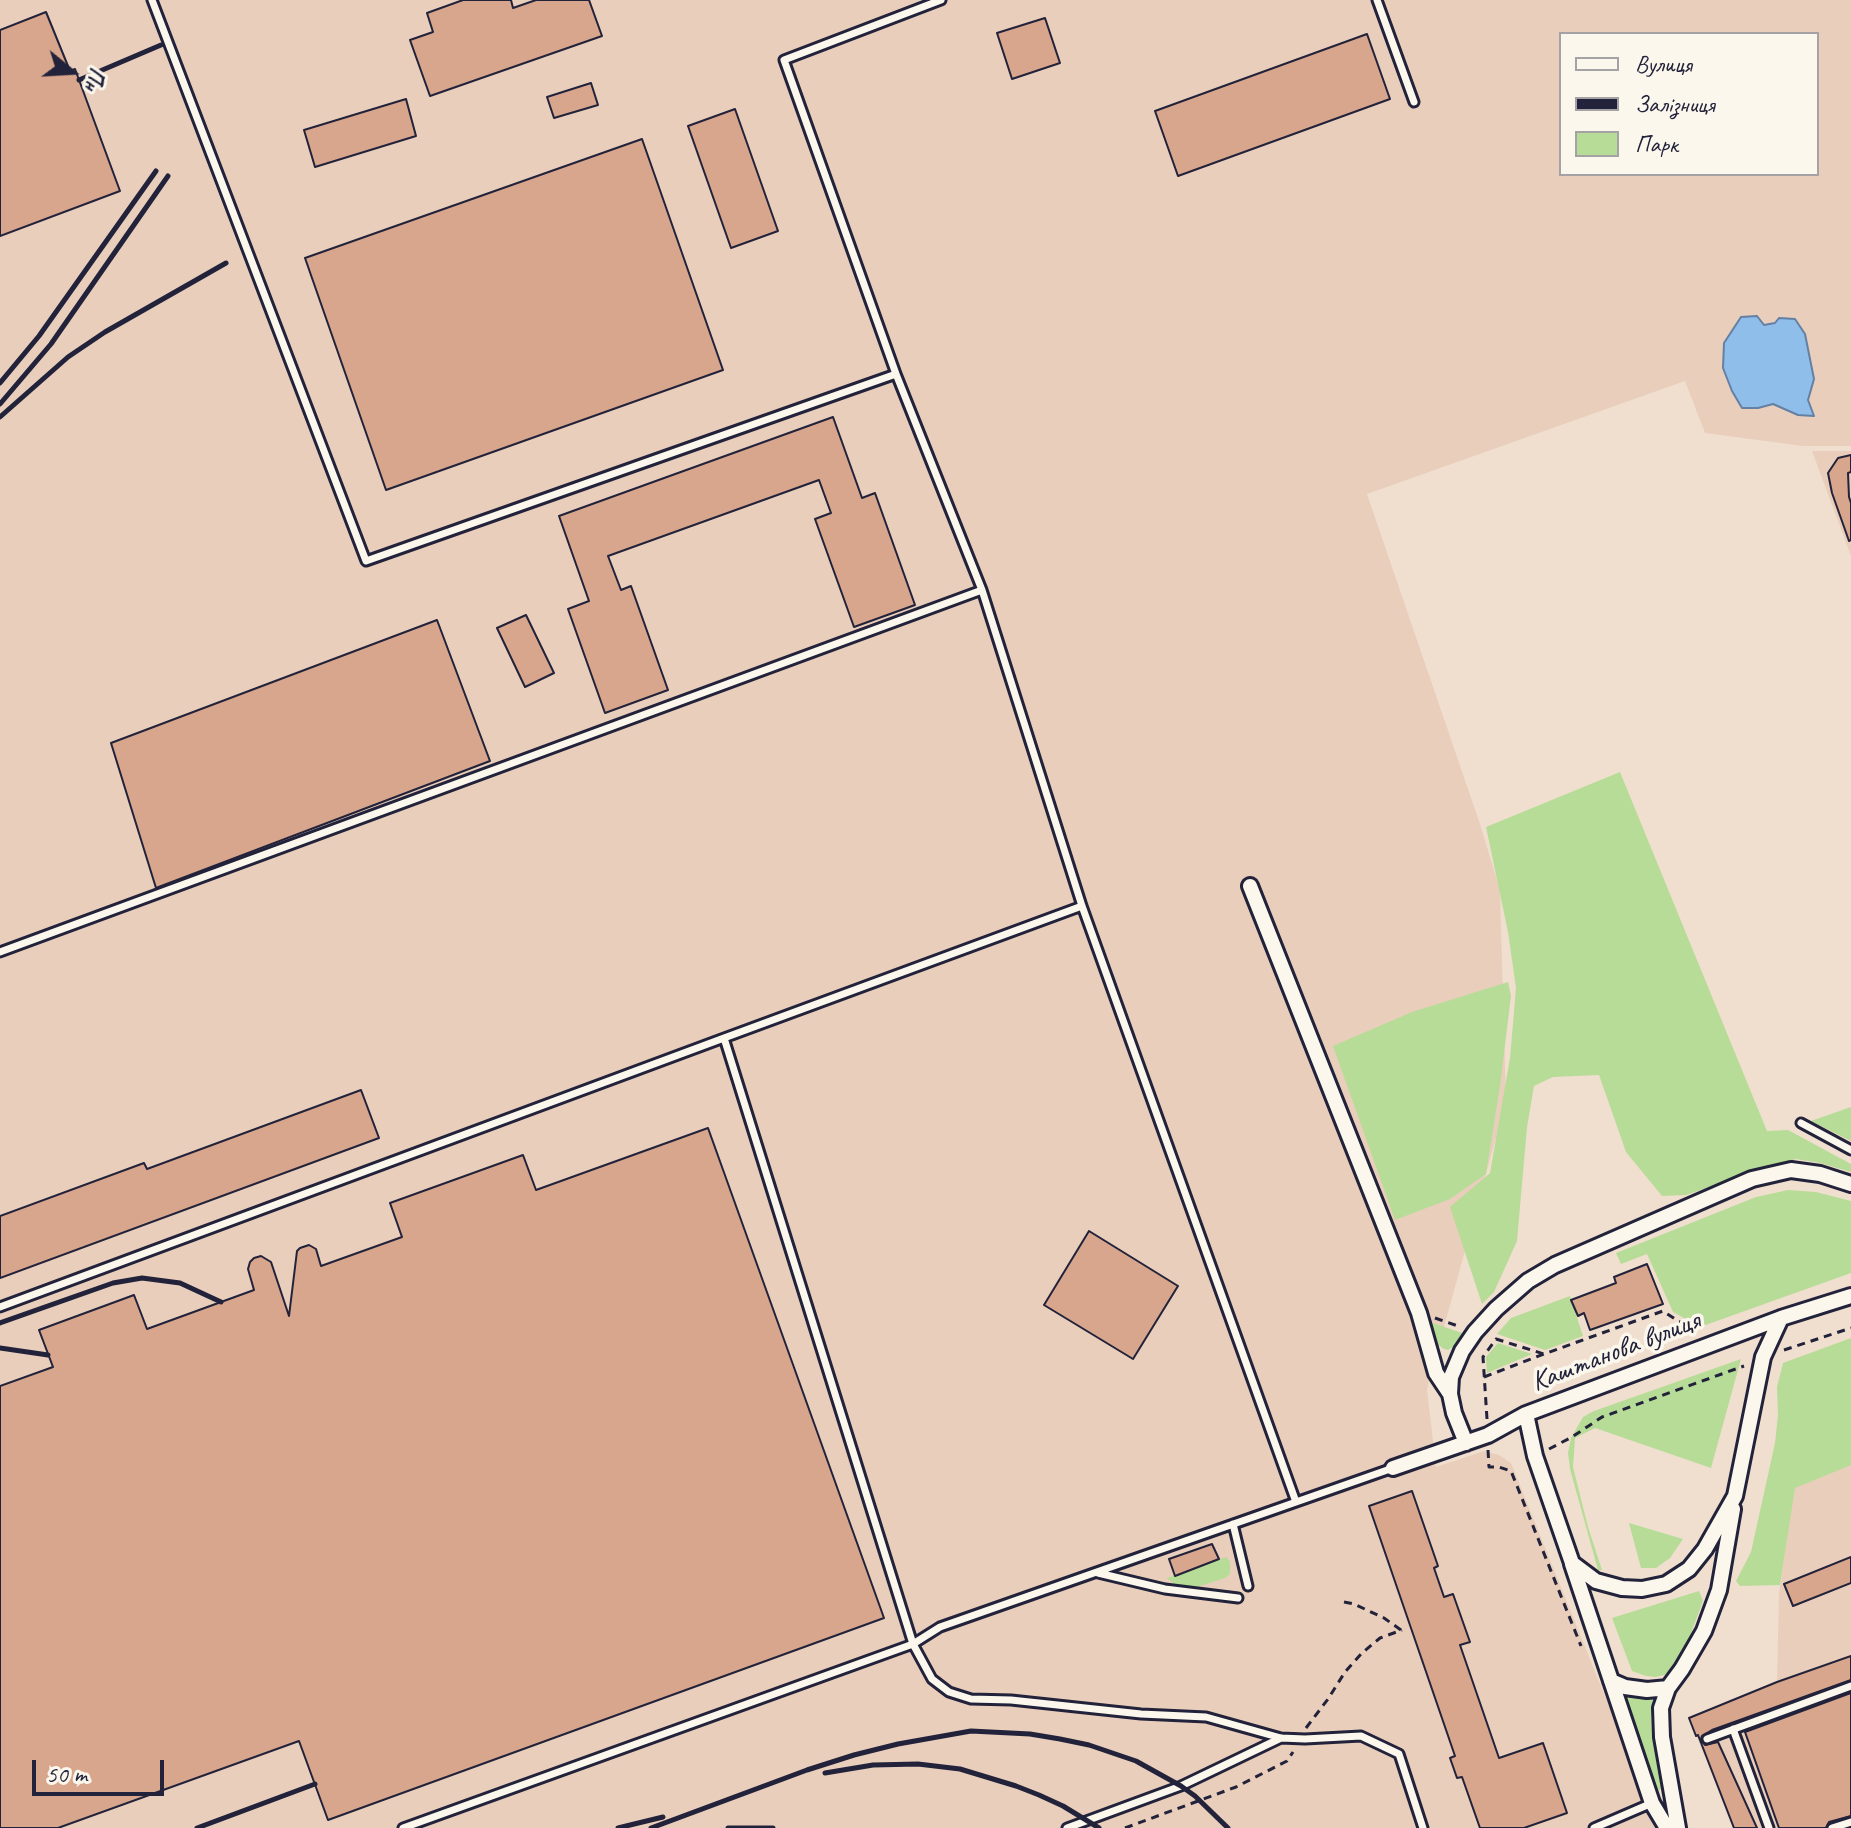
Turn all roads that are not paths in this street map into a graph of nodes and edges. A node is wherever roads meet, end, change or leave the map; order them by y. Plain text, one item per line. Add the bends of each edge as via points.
1 (152, 0) edge
2 (941, 0) edge
3 (1377, 0) edge
4 (1414, 102) dead end
5 (896, 374) junction
6 (982, 590) junction
7 (1250, 886) dead end
8 (1082, 906) junction
9 (0, 952) edge
10 (724, 1038) junction
11 (1801, 1123) dead end
12 (1851, 1150) edge
13 (1851, 1184) edge
14 (1851, 1296) edge
15 (0, 1307) edge
16 (1781, 1318) junction
17 (1450, 1394) junction
18 (1526, 1414) junction
19 (1466, 1443) junction
20 (1393, 1468) joint
21 (1735, 1496) junction
22 (1296, 1502) junction
23 (1233, 1524) junction
24 (1572, 1563) junction
25 (1096, 1573) junction
26 (1248, 1586) dead end
27 (1238, 1598) dead end
28 (913, 1644) junction
29 (1611, 1681) junction
30 (1851, 1686) edge
31 (1668, 1688) junction
32 (1733, 1729) junction
33 (1281, 1738) junction
34 (1707, 1739) dead end
35 (1652, 1803) junction
36 (1851, 1822) edge
37 (403, 1828) edge
38 (1067, 1828) edge
39 (1423, 1828) edge
40 (1594, 1828) edge
41 (1667, 1828) edge
42 (1678, 1828) edge
43 (1769, 1828) edge
44 (1832, 1828) edge

1 - 5 lane via 366,561
2 - 5 lane via 784,60
3 - 4 lane
5 - 6 lane
6 - 8 lane
6 - 9 lane
7 - 17 street via 1419,1313 1436,1373
8 - 10 lane
8 - 22 lane
10 - 15 lane
10 - 28 lane
11 - 12 lane
13 - 17 street via 1791,1170 1752,1179 1555,1265 1528,1281 1475,1332 1456,1364
14 - 16 street, Каштанова вулиця
16 - 18 street, Каштанова вулиця
16 - 21 street via 1763,1357
17 - 19 street
18 - 19 street
18 - 24 street, Каштанова вулиця
19 - 20 street
20 - 22 lane
21 - 24 street via 1705,1549 1689,1569 1666,1584 1622,1588 1596,1581
21 - 31 street via 1719,1590 1704,1631
22 - 23 lane
23 - 25 lane
23 - 26 lane
24 - 29 street, Каштанова вулиця
25 - 27 lane
25 - 28 lane via 940,1627
28 - 33 lane via 932,1679 971,1699 1206,1717
28 - 37 lane
29 - 31 street via 1647,1690
29 - 35 street, Каштанова вулиця
30 - 32 lane
31 - 42 street via 1661,1708 1662,1737
32 - 34 lane
32 - 43 lane
33 - 38 lane via 1181,1786
33 - 39 lane via 1361,1736 1399,1754
35 - 40 lane
35 - 41 street, Каштанова вулиця
36 - 44 lane

